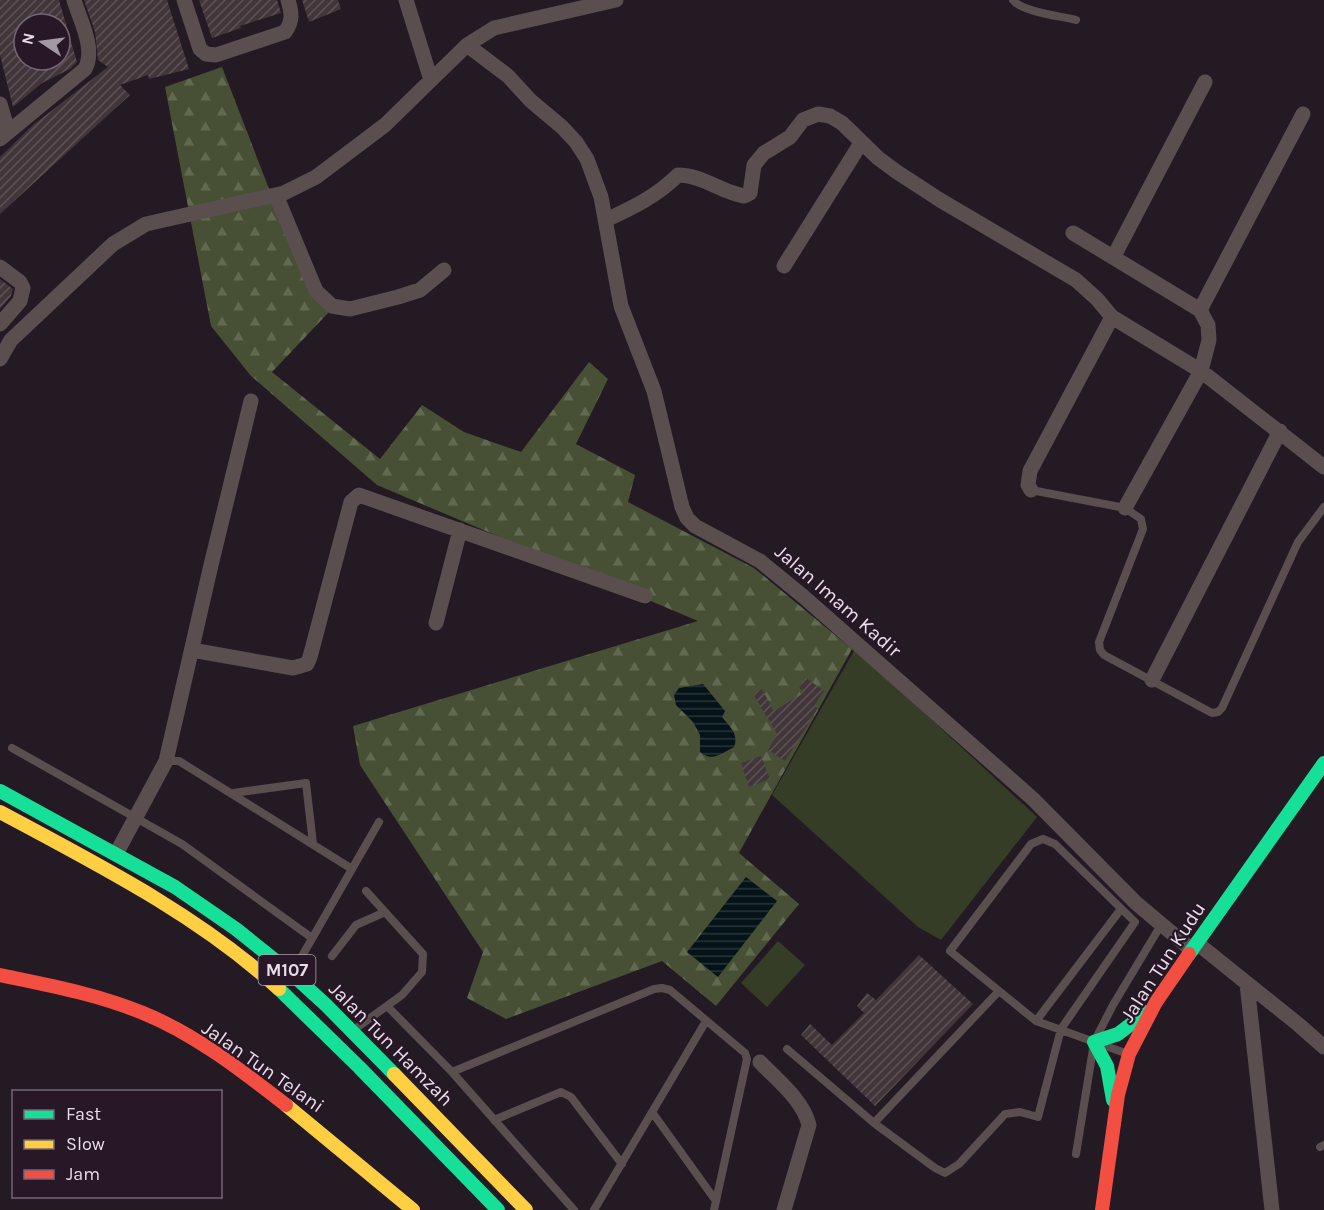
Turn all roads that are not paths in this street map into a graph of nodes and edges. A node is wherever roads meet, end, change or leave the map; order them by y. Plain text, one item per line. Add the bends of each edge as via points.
1 (74, 0) edge
2 (184, 0) edge
3 (288, 0) edge
4 (406, 0) edge
5 (616, 0) edge
6 (1013, 0) edge
7 (1076, 20) dead end
8 (467, 45) junction
9 (430, 80) junction
10 (1205, 82) dead end
11 (0, 104) edge
12 (1303, 114) dead end
13 (4, 135) edge
14 (861, 142) junction
15 (276, 195) junction
16 (606, 220) junction
17 (1073, 233) dead end
18 (1114, 256) junction
19 (784, 266) dead end
20 (0, 267) edge
21 (444, 270) dead end
22 (22, 295) junction
23 (47, 307) junction
24 (1200, 310) junction
25 (1112, 317) junction
26 (0, 324) edge
27 (0, 359) edge
28 (1201, 371) junction
29 (251, 401) dead end
30 (1281, 432) junction
31 (1324, 467) edge
32 (1031, 490) joint
33 (1324, 507) edge
34 (1125, 508) junction
35 (460, 530) junction
36 (645, 596) dead end
37 (436, 623) dead end
38 (192, 650) junction
39 (1152, 680) junction
40 (12, 748) dead end
41 (166, 761) junction
42 (1324, 764) edge
43 (0, 792) edge
44 (233, 793) junction
45 (0, 812) edge
46 (135, 817) junction
47 (379, 822) dead end
48 (313, 844) junction
49 (116, 854) junction
50 (352, 869) junction
51 (366, 891) dead end
52 (1121, 909) junction
53 (386, 912) junction
54 (1161, 925) junction
55 (312, 938) junction
56 (1194, 946) junction
57 (332, 956) dead end
58 (292, 974) junction
59 (0, 975) edge
60 (1247, 984) junction
61 (999, 991) junction
62 (1156, 1002) junction
63 (387, 1006) junction
64 (706, 1021) junction
65 (1036, 1021) junction
66 (1061, 1029) junction
67 (352, 1031) junction
68 (1094, 1042) junction
69 (1324, 1047) edge
70 (787, 1049) dead end
71 (1129, 1054) junction
72 (760, 1062) dead end
73 (452, 1072) junction
74 (652, 1112) junction
75 (1114, 1119) junction
76 (494, 1120) junction
77 (874, 1123) junction
78 (417, 1125) junction
79 (1076, 1154) dead end
80 (622, 1164) junction
81 (716, 1201) junction
82 (413, 1210) edge
83 (486, 1210) edge
84 (498, 1210) edge
85 (526, 1210) edge
86 (574, 1210) edge
87 (594, 1210) edge
88 (714, 1210) edge
89 (784, 1210) edge
90 (1102, 1210) edge
91 (1272, 1210) edge

1 - 13 street via 89,48 85,69
2 - 3 street via 200,49 216,55 285,32 291,23
4 - 9 street
5 - 8 street via 494,28
6 - 7 lane via 1028,9
8 - 9 street
8 - 16 street, Jalan Imam Kadir via 508,76 576,142 594,177
9 - 15 street via 346,156 316,177
10 - 18 street
11 - 13 street
12 - 24 street
14 - 16 street via 842,123 818,114 803,120 790,137 764,153 754,165 750,193 744,196 689,175 678,175 641,203
14 - 19 street
14 - 25 street via 940,200 1076,280
15 - 21 street via 316,291 333,306 350,309 420,290
15 - 23 street via 146,224 129,232
16 - 54 street, Jalan Imam Kadir via 621,306 654,391 687,518 706,533 760,561 804,597 1033,800
17 - 18 street
18 - 24 street
20 - 22 street via 20,282
22 - 23 street
22 - 26 street
23 - 27 street via 11,340
24 - 28 street via 1208,325 1209,340
25 - 28 street
25 - 32 street via 1030,471
28 - 30 street
28 - 34 street
29 - 38 street
30 - 31 street
30 - 39 street
32 - 34 lane
33 - 39 lane via 1298,542 1222,708 1212,713
34 - 39 lane via 1142,519 1143,529 1099,642 1100,650
35 - 36 street
35 - 37 street
35 - 38 street via 357,495 351,502 307,664 293,668
38 - 41 street
40 - 46 lane
41 - 44 lane via 180,760
41 - 46 street
42 - 56 main road, Jalan Tun Kudu
43 - 49 main road, Jalan Tun Hamzah / M107
44 - 48 lane
44 - 48 lane via 306,783
45 - 78 main road, Jalan Tun Hamzah / M107 via 153,896 249,963
46 - 49 street
46 - 55 lane via 182,844
47 - 50 lane
48 - 50 lane
49 - 58 main road, Jalan Tun Hamzah / M107 via 175,886
50 - 55 lane
51 - 53 lane
52 - 61 lane via 1055,844 1043,839 1031,844 950,951
52 - 65 lane
52 - 66 lane via 1134,922
53 - 57 lane via 356,925
53 - 63 lane via 423,954 422,972
54 - 56 street, Jalan Imam Kadir
54 - 68 lane
55 - 58 lane
56 - 60 street, Jalan Imam Kadir
56 - 62 main road, Jalan Tun Kudu
58 - 67 main road, Jalan Tun Hamzah / M107
59 - 82 main road, Jalan Tun Telani via 143,1013 187,1036 249,1076 317,1128
60 - 69 street, Jalan Imam Kadir
60 - 91 street
61 - 65 lane
61 - 77 lane
62 - 68 main road via 1118,1034
62 - 71 main road, Jalan Tun Kudu
63 - 67 lane
63 - 73 lane
64 - 73 lane via 676,994 654,989
64 - 74 lane
64 - 81 lane via 745,1053 747,1059
65 - 66 lane
66 - 68 lane
66 - 77 lane via 1038,1116 1005,1114 959,1164 945,1173
67 - 85 main road, Jalan Tun Hamzah / M107
68 - 71 lane
68 - 75 main road via 1107,1066
68 - 79 lane
70 - 77 lane
71 - 75 main road, Jalan Tun Kudu
72 - 89 street via 800,1105 809,1125
73 - 76 lane
74 - 80 lane
74 - 81 lane
75 - 90 main road, Jalan Tun Kudu
76 - 80 lane via 566,1093
76 - 86 lane
78 - 83 main road
78 - 84 main road, Jalan Tun Hamzah / M107
80 - 87 lane
81 - 88 lane

